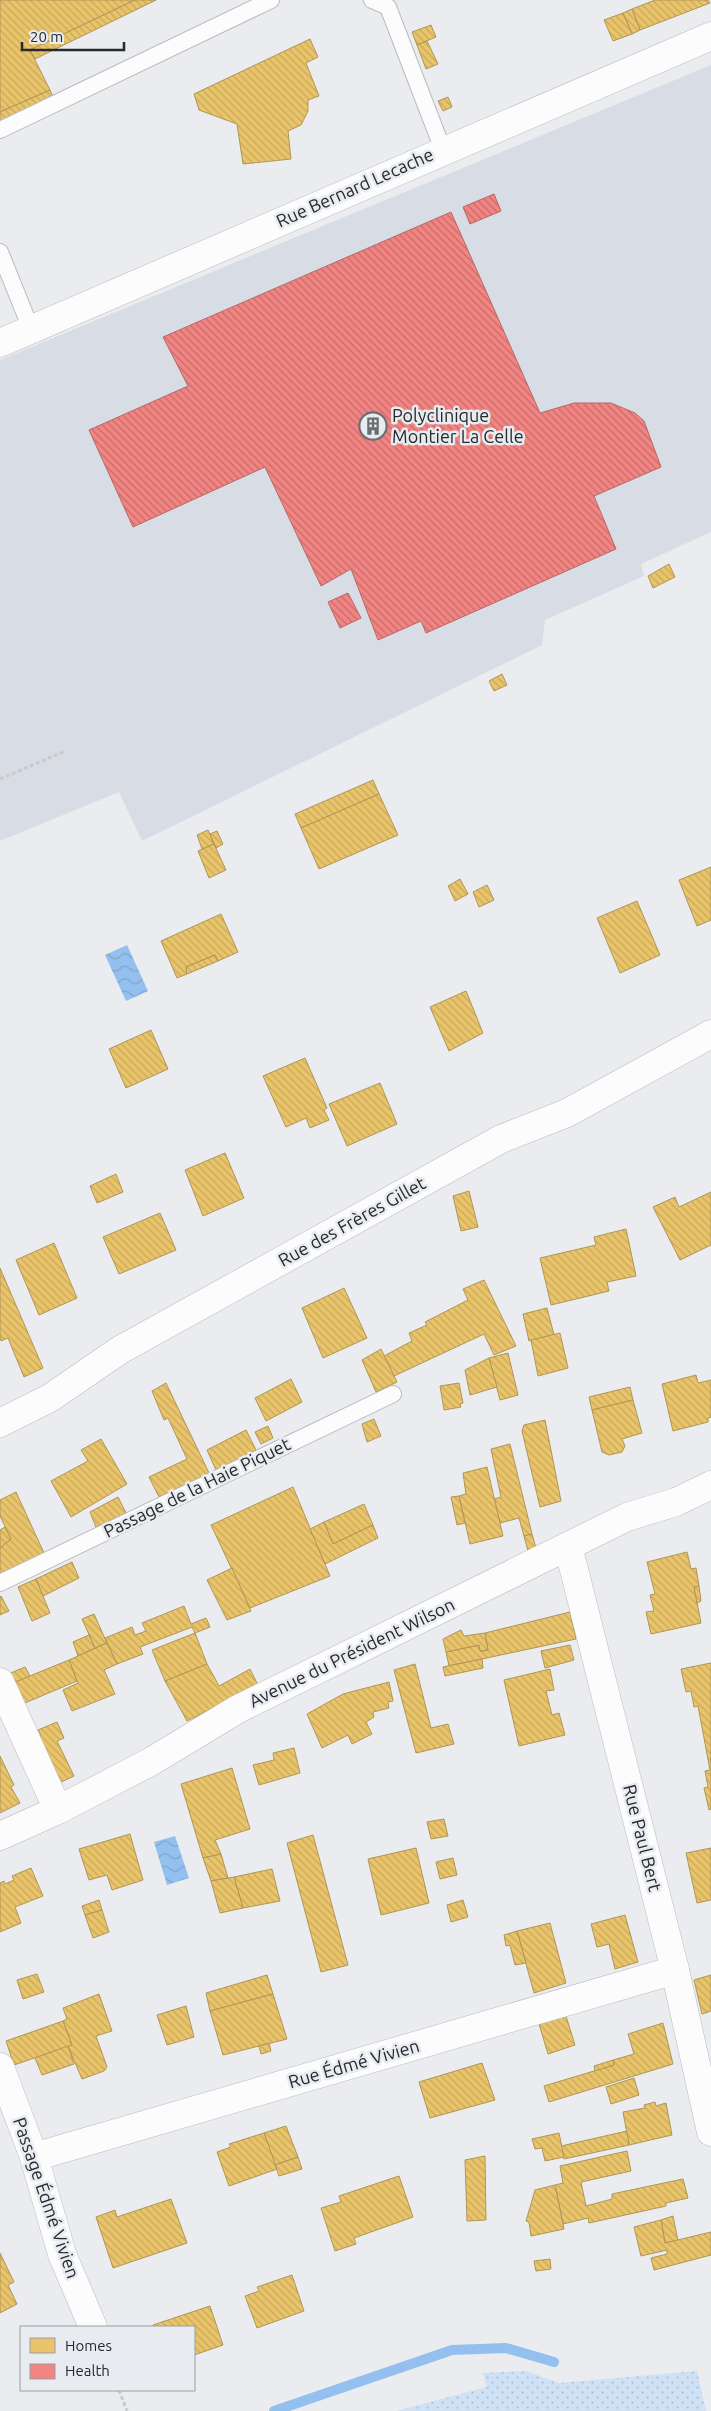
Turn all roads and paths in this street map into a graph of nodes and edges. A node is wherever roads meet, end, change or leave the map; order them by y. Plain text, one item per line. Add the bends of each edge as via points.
1 (271, 0) edge
2 (372, 0) edge
3 (711, 36) edge
4 (0, 130) edge
5 (443, 150) junction
6 (0, 252) edge
7 (31, 330) junction
8 (0, 343) edge
9 (65, 751) dead end
10 (0, 779) edge
11 (711, 1034) edge
12 (393, 1394) dead end
13 (0, 1423) edge
14 (711, 1484) edge
15 (568, 1546) junction
16 (0, 1583) edge
17 (0, 1682) edge
18 (58, 1810) junction
19 (0, 1836) edge
20 (675, 1970) junction
21 (0, 2067) edge
22 (711, 2132) edge
23 (34, 2157) junction
24 (93, 2326) edge
25 (119, 2391) edge
26 (127, 2411) edge

1 - 4 lane
2 - 5 lane via 388,7
3 - 5 street, Rue Bernard Lecache
5 - 7 street, Rue Bernard Lecache
6 - 7 lane
7 - 8 street, Rue Bernard Lecache
9 - 10 path
11 - 13 street, Rue des Frères Gillet via 567,1113 501,1139 120,1350 50,1398
12 - 16 lane, Passage de la Haie Piquet
14 - 15 street, Avenue du Président Wilson via 676,1502 627,1517
15 - 18 street, Avenue du Président Wilson via 238,1709 152,1761
15 - 20 street, Rue Paul Bert
17 - 18 street
18 - 19 street, Avenue du Président Wilson
20 - 22 street, Rue Paul Bert
20 - 23 street, Rue Édmé Vivien
21 - 23 street, Passage Édmé Vivien
23 - 24 street, Passage Édmé Vivien via 62,2254
25 - 26 path

